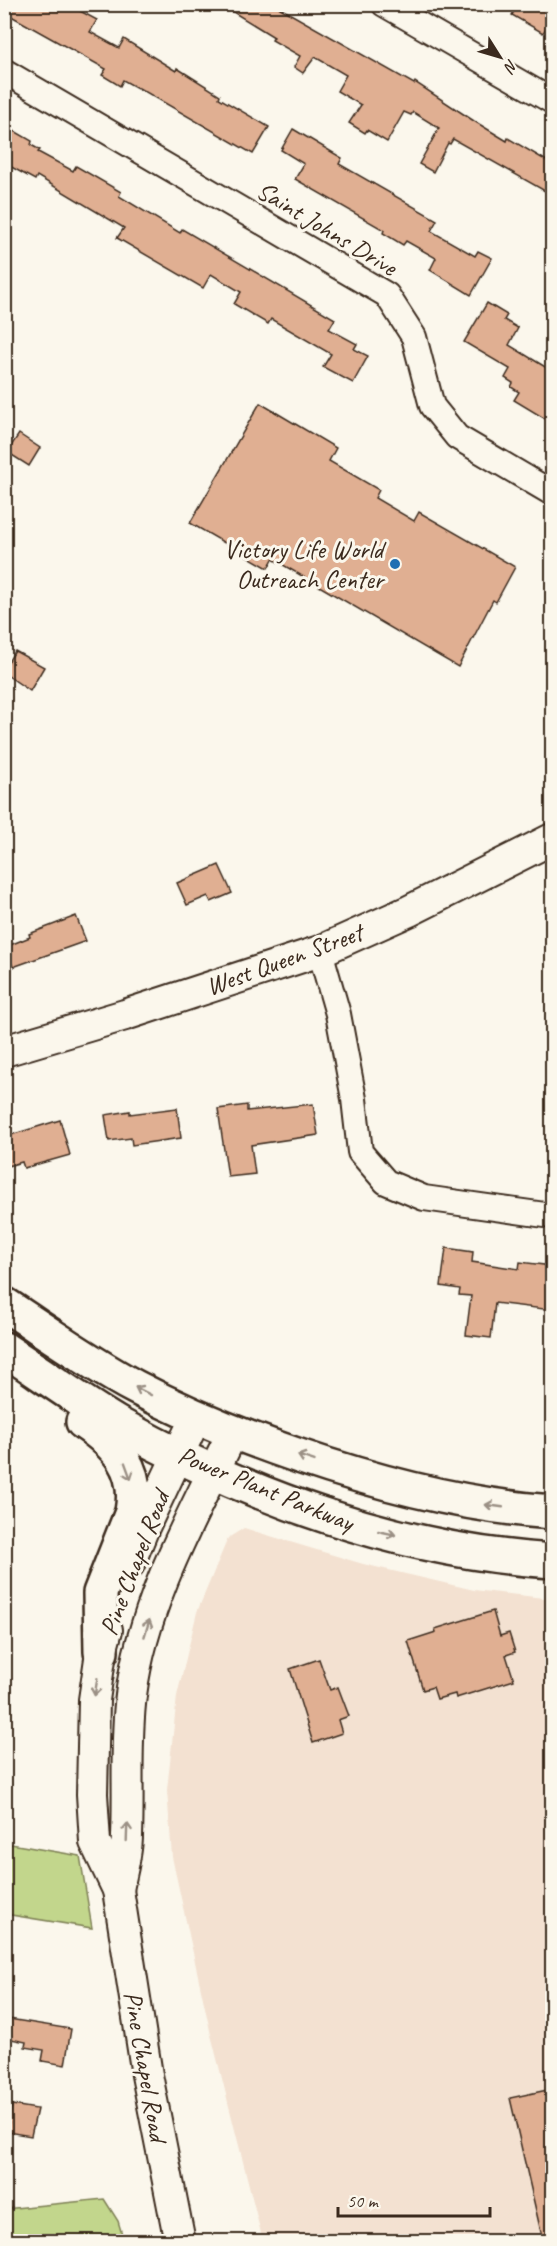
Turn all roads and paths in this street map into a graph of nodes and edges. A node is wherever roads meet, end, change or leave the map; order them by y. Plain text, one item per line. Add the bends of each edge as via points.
1 (384, 4) edge
2 (4, 71) edge
3 (552, 101) edge
4 (552, 493) edge
5 (552, 839) edge
6 (320, 951) junction
7 (4, 1051) edge
8 (552, 1216) edge
9 (4, 1304) edge
10 (4, 1349) edge
11 (4, 1368) edge
12 (196, 1417) junction
13 (233, 1432) junction
14 (178, 1455) junction
15 (214, 1472) junction
16 (552, 1512) edge
17 (552, 1561) edge
18 (101, 1652) junction
19 (118, 1890) junction
20 (180, 2241) edge

1 - 3 street
2 - 4 street, Saint Johns Drive via 387,295 414,337 432,406 457,437
5 - 6 street, West Queen Street
6 - 7 street, West Queen Street
6 - 8 street via 338,1014 360,1152 386,1182 424,1198
12 -> 9 main road, Power Plant Parkway via 135,1387
10 - 14 main road, Power Plant Parkway via 117,1423
11 -> 18 main road via 100,1433 126,1463 134,1500 100,1593
12 - 13 main road, Power Plant Parkway
12 - 14 street, Pine Chapel Road
13 - 15 street, Pine Chapel Road
16 -> 13 main road, Power Plant Parkway via 482,1504 404,1488
14 - 15 main road, Power Plant Parkway
14 - 18 street, Pine Chapel Road via 116,1597
15 -> 17 main road, Power Plant Parkway via 320,1515 385,1533 470,1551
19 -> 15 street, Pine Chapel Road via 127,1838 126,1762 131,1693 141,1646 170,1563
18 -> 19 street, Pine Chapel Road via 94,1700 95,1842
19 - 20 street, Pine Chapel Road via 147,2075

